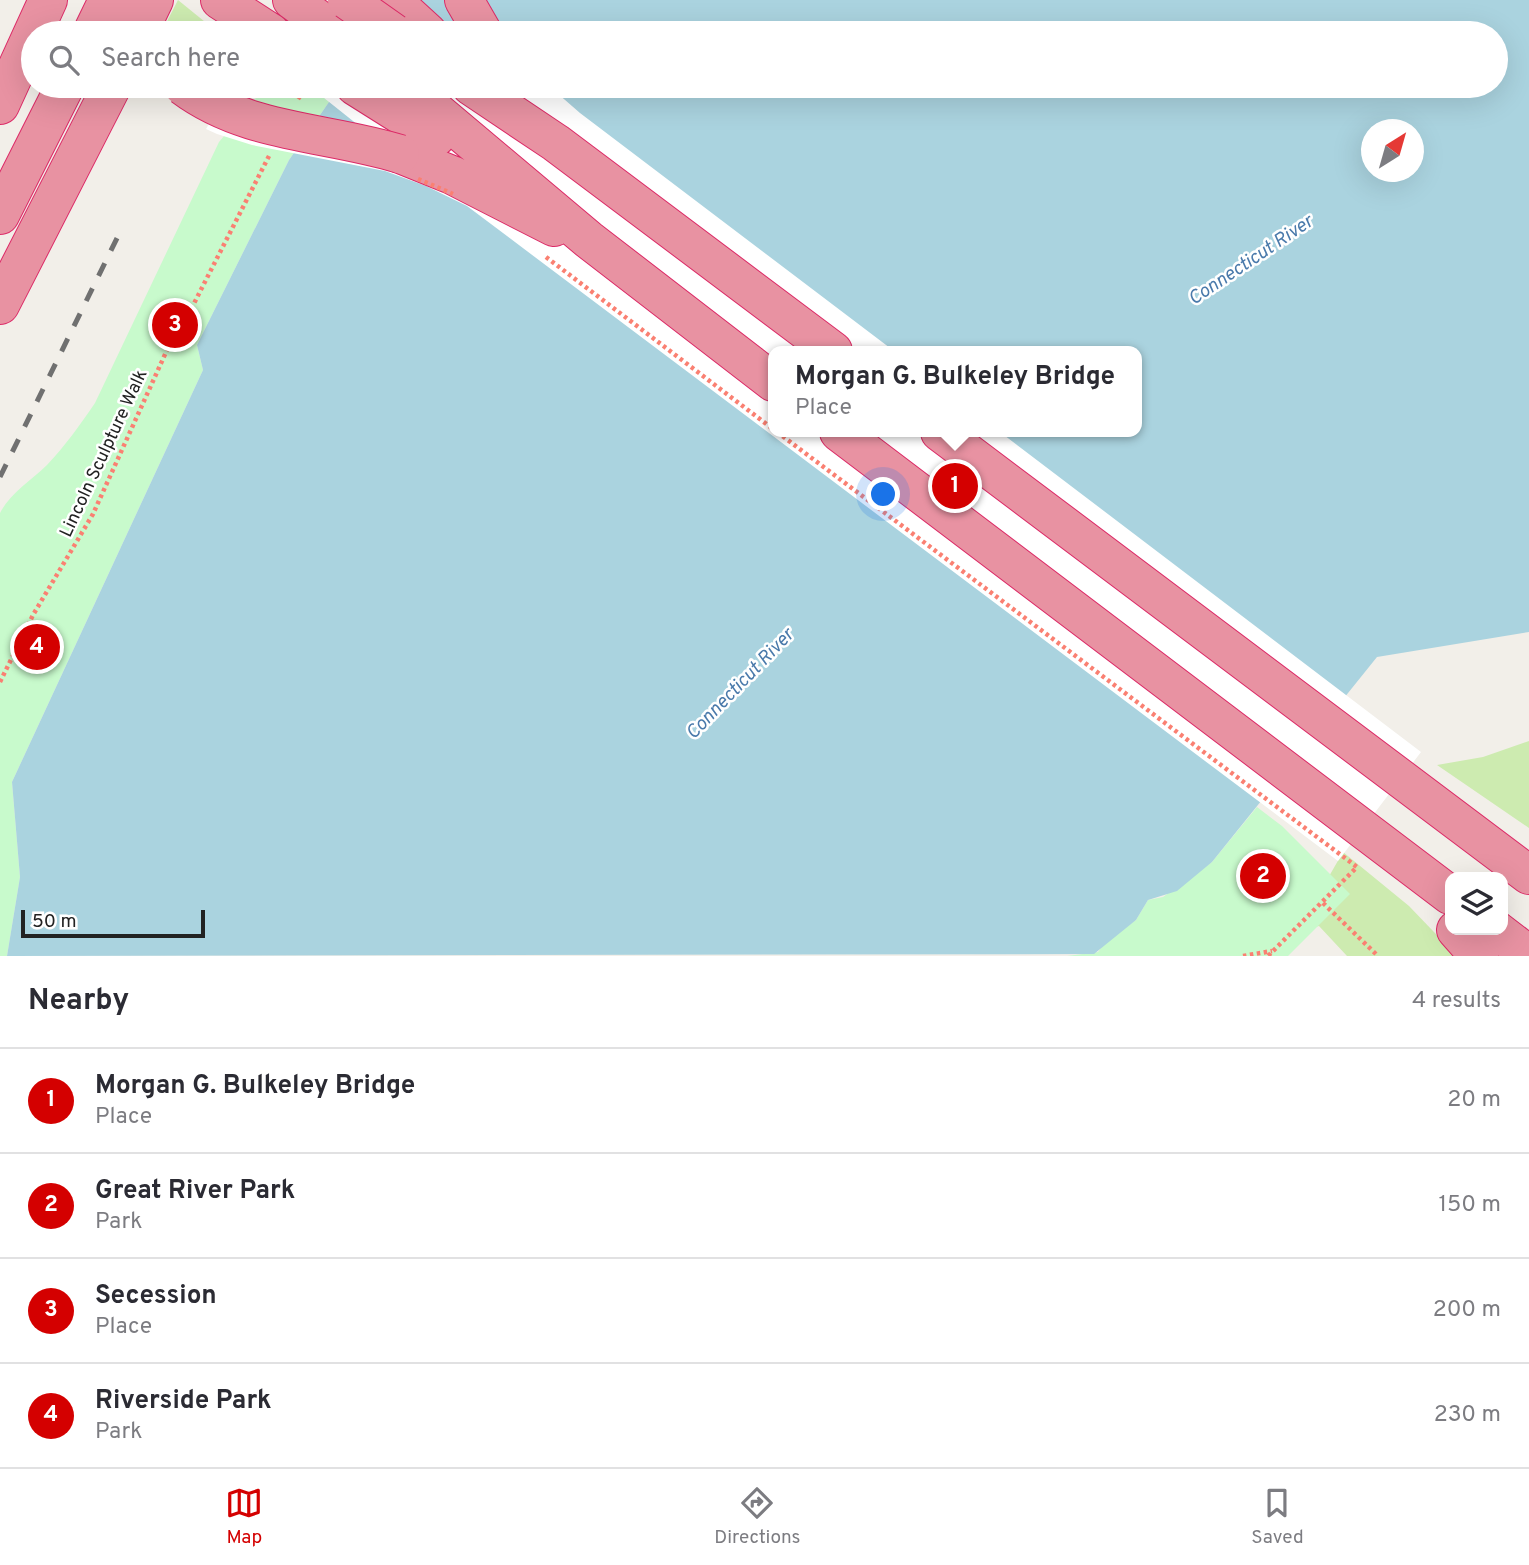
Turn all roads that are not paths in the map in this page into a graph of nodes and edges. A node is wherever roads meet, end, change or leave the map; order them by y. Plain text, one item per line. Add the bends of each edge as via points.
1 (48, 0) edge
2 (108, 0) edge
3 (115, 0) edge
4 (154, 0) edge
5 (220, 0) edge
6 (347, 0) edge
7 (392, 0) edge
8 (464, 0) edge
9 (300, 5) edge
10 (38, 21) edge
11 (98, 21) edge
12 (128, 21) edge
13 (142, 21) edge
14 (252, 21) edge
15 (321, 21) edge
16 (377, 21) edge
17 (415, 21) edge
18 (476, 21) edge
19 (21, 59) edge
20 (59, 98) edge
21 (106, 98) edge
22 (201, 98) edge
23 (373, 98) edge
24 (421, 98) edge
25 (489, 98) edge
26 (500, 98) edge
27 (533, 98) edge
28 (0, 105) edge
29 (529, 124) junction
30 (586, 164) junction
31 (0, 215) edge
32 (589, 240) junction
33 (0, 305) edge
34 (826, 346) edge
35 (768, 378) edge
36 (845, 437) edge
37 (947, 437) edge
38 (1352, 843) junction
39 (1529, 875) edge
40 (1445, 892) edge
41 (1445, 920) edge
42 (1460, 935) edge
43 (1503, 935) edge
44 (1529, 955) edge
45 (1479, 956) edge

1 - 10 highway
2 - 11 highway
3 - 12 highway
4 - 13 highway
5 - 14 highway
6 - 16 highway, bridge
7 - 17 highway
8 - 18 highway
9 - 15 highway
19 - 28 highway
20 - 31 highway
21 - 33 highway
22 - 32 highway, bridge via 244,119 412,158 534,219
23 - 32 highway
24 - 32 highway
25 - 29 highway
26 - 29 highway
27 - 30 highway
29 - 30 highway
30 - 34 highway
32 - 35 highway
36 - 38 highway
37 - 39 highway
38 - 40 highway
38 - 41 highway
42 - 45 highway
43 - 44 highway

